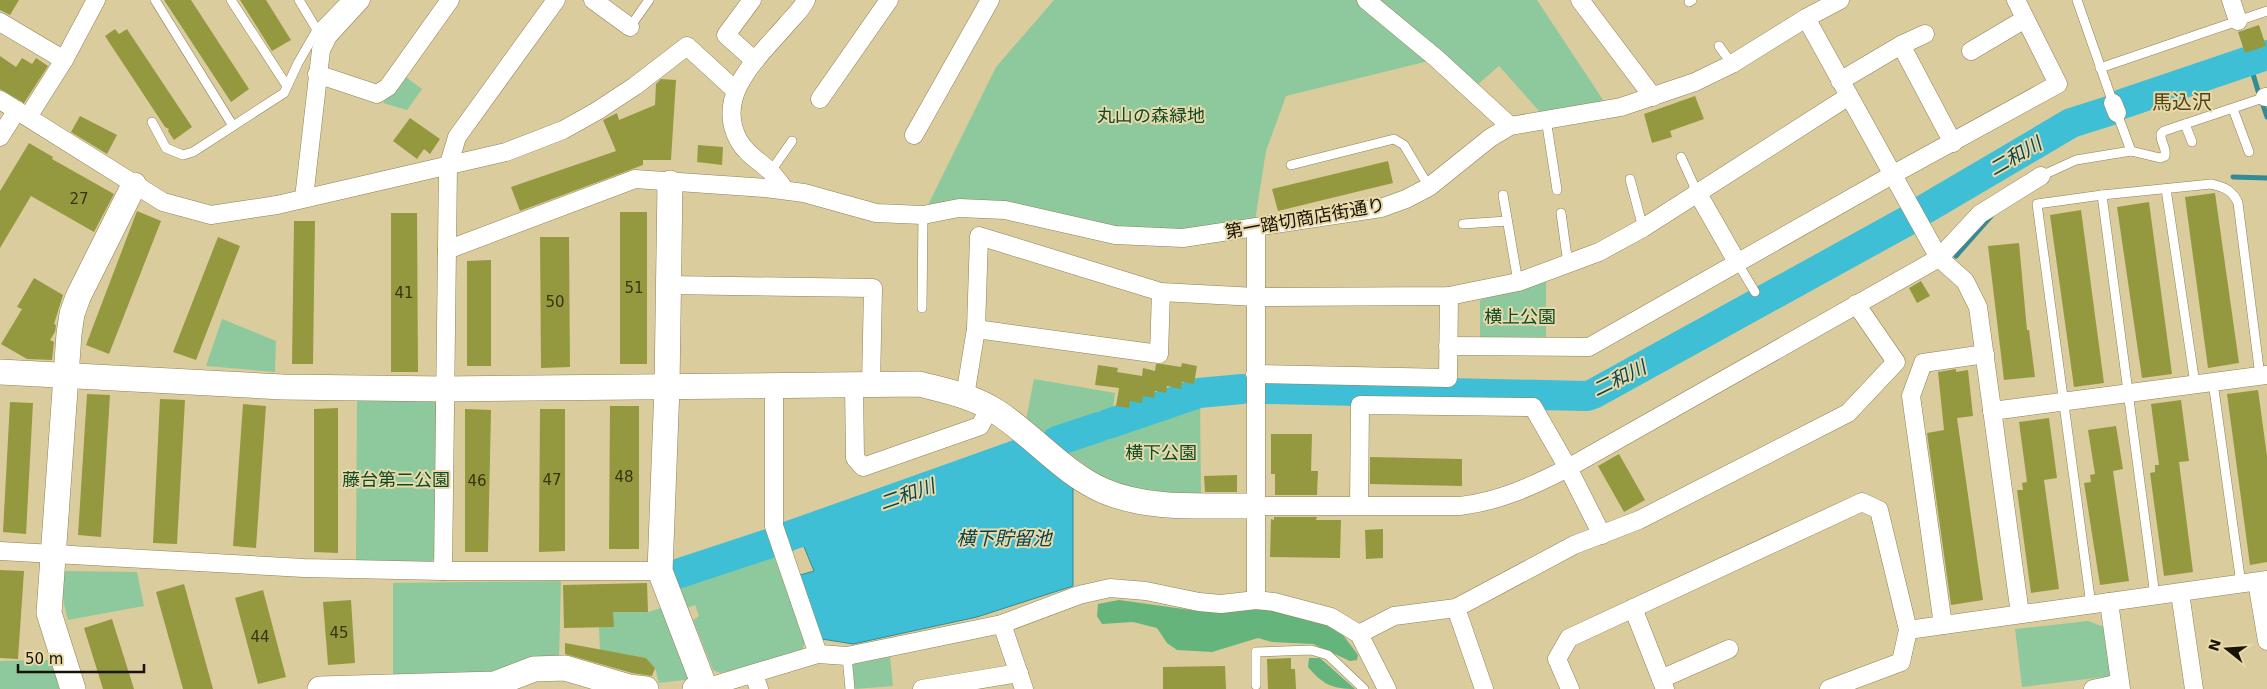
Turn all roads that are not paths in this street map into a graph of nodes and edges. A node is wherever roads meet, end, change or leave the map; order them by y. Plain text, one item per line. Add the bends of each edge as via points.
1 (95, 0) edge
2 (155, 0) edge
3 (231, 0) edge
4 (299, 0) edge
5 (346, 0) edge
6 (361, 0) edge
7 (450, 0) edge
8 (556, 0) edge
9 (594, 0) edge
10 (649, 0) edge
11 (752, 0) edge
12 (806, 0) edge
13 (889, 0) edge
14 (990, 0) edge
15 (1366, 0) edge
16 (1580, 0) edge
17 (1840, 0) edge
18 (2016, 0) edge
19 (2077, 0) edge
20 (2231, 0) edge
21 (2267, 11) edge
22 (1806, 18) junction
23 (2025, 19) junction
24 (2238, 21) junction
25 (0, 22) edge
26 (630, 27) joint
27 (317, 30) junction
28 (1925, 34) dead end
29 (1901, 45) junction
30 (1719, 46) dead end
31 (1971, 51) dead end
32 (64, 60) junction
33 (755, 61) junction
34 (1732, 64) junction
35 (2100, 68) junction
36 (317, 74) junction
37 (1840, 81) junction
38 (287, 86) junction
39 (735, 90) junction
40 (1849, 96) junction
41 (1653, 97) junction
42 (2263, 98) edge
43 (820, 99) dead end
44 (0, 100) edge
45 (2233, 109) junction
46 (22, 114) junction
47 (1546, 119) junction
48 (152, 122) dead end
49 (2185, 124) junction
50 (233, 126) junction
51 (1510, 126) junction
52 (914, 135) dead end
53 (0, 137) edge
54 (792, 141) dead end
55 (2192, 142) dead end
56 (1952, 143) junction
57 (2131, 151) junction
58 (2249, 152) dead end
59 (1681, 158) dead end
60 (1291, 165) dead end
61 (448, 167) junction
62 (771, 172) junction
63 (1892, 175) junction
64 (2041, 176) joint
65 (1630, 178) dead end
66 (670, 183) junction
67 (134, 185) junction
68 (1428, 187) junction
69 (2166, 189) junction
70 (785, 190) junction
71 (1557, 190) dead end
72 (1697, 192) junction
73 (1503, 195) dead end
74 (2102, 195) junction
75 (304, 198) junction
76 (1561, 213) dead end
77 (922, 215) junction
78 (1507, 220) junction
79 (1463, 224) dead end
80 (1256, 228) junction
81 (1643, 228) junction
82 (446, 250) junction
83 (1939, 258) junction
84 (1738, 262) junction
85 (1568, 264) junction
86 (1518, 282) junction
87 (668, 285) junction
88 (1161, 292) junction
89 (1755, 292) dead end
90 (1449, 296) junction
91 (1256, 297) junction
92 (1856, 304) junction
93 (922, 308) dead end
94 (976, 329) junction
95 (1448, 346) junction
96 (1985, 354) junction
97 (0, 372) edge
98 (2263, 375) edge
99 (66, 376) junction
100 (1255, 377) junction
101 (2213, 382) junction
102 (2195, 384) junction
103 (774, 385) junction
104 (863, 385) junction
105 (667, 387) junction
106 (444, 389) junction
107 (2129, 393) junction
108 (965, 396) junction
109 (2063, 402) junction
110 (990, 408) junction
111 (1992, 411) junction
112 (1568, 468) junction
113 (1359, 505) junction
114 (1255, 506) junction
115 (1602, 535) junction
116 (0, 551) edge
117 (54, 554) junction
118 (443, 571) junction
119 (660, 571) junction
120 (2255, 582) edge
121 (2180, 593) junction
122 (2155, 596) junction
123 (1256, 600) junction
124 (2110, 602) junction
125 (2091, 605) junction
126 (1456, 608) junction
127 (1633, 608) junction
128 (2020, 614) junction
129 (1002, 624) junction
130 (1943, 625) junction
131 (1908, 630) junction
132 (1358, 634) junction
133 (2267, 641) edge
134 (1729, 649) dead end
135 (818, 654) junction
136 (847, 656) junction
137 (1022, 681) edge
138 (756, 682) edge
139 (1663, 684) edge
140 (1256, 686) dead end
141 (2120, 686) edge
142 (700, 688) edge
143 (73, 689) edge
144 (320, 689) edge
145 (646, 689) edge
146 (850, 689) edge
147 (922, 689) edge
148 (1364, 689) edge
149 (1387, 689) edge
150 (1484, 689) edge
151 (1570, 689) edge
152 (1829, 689) edge
153 (2093, 689) edge
154 (2194, 689) edge

1 - 32 street
2 - 50 lane
3 - 38 lane
4 - 27 lane
5 - 27 lane
6 - 36 street via 328,36 318,59
7 - 36 street via 388,87 377,94
8 - 61 street via 458,137
9 - 26 street
10 - 26 lane
11 - 33 street via 726,35
12 - 33 street
13 - 43 street
14 - 52 street
15 - 51 street
16 - 41 street
17 - 22 street, 第一踏切商店街通り
18 - 23 street
19 - 35 lane
20 - 24 street
21 - 24 lane
22 - 34 street, 第一踏切商店街通り
22 - 37 street
23 - 31 street
23 - 56 street via 2058,84
24 - 35 lane
25 - 32 street
27 - 38 lane
28 - 29 street
29 - 37 street
29 - 56 street
30 - 34 lane
32 - 46 street
33 - 39 street
34 - 41 street, 第一踏切商店街通り
35 - 57 lane
36 - 75 street
37 - 40 street
38 - 50 lane via 284,93
39 - 61 street via 688,46 635,86 563,130 506,152
39 - 62 street via 730,110 733,128 749,154
40 - 63 street
40 - 72 street
41 - 47 street, 第一踏切商店街通り via 1621,107
42 - 45 lane
44 - 46 street
45 - 49 lane
45 - 58 lane
46 - 53 street
46 - 67 street
47 - 51 street, 第一踏切商店街通り
47 - 71 lane
48 - 50 lane via 166,148 183,155
49 - 55 lane
49 - 57 lane via 2160,134 2165,156 2160,158
51 - 68 street, 第一踏切商店街通り
54 - 62 lane
56 - 63 street
57 - 64 lane via 2076,160
59 - 72 lane
60 - 68 lane via 1394,139 1404,146
61 - 75 street
61 - 82 street
62 - 70 street
63 - 83 street
63 - 84 street
64 - 83 street via 1980,214
65 - 81 lane
66 - 70 street, 第一踏切商店街通り
66 - 82 street, 第一踏切商店街通り via 635,179
66 - 87 street
67 - 75 street via 163,202 211,215
67 - 99 street via 72,314
68 - 80 street, 第一踏切商店街通り via 1381,208
69 - 74 lane
69 - 98 lane via 2211,184 2228,189 2235,196
69 - 102 lane
70 - 77 street, 第一踏切商店街通り via 876,214
72 - 81 street
72 - 84 street
73 - 78 lane
74 - 107 lane
74 - 109 lane via 2037,204
76 - 85 lane
77 - 80 street, 第一踏切商店街通り via 959,208 1005,210 1115,235 1163,238
77 - 93 lane
78 - 79 lane
78 - 86 lane
80 - 91 street
81 - 85 street via 1599,252
82 - 106 street
83 - 92 street
83 - 96 street via 1965,280 1978,307
84 - 89 lane
84 - 95 street via 1589,347
85 - 86 street
86 - 90 street
87 - 104 street via 872,288
87 - 105 street
88 - 91 street
88 - 94 street via 1159,354
88 - 94 street via 979,236
90 - 91 street
90 - 95 street
91 - 100 street
92 - 112 street
92 - 115 street via 1896,362 1848,413 1638,520
94 - 108 street
95 - 100 street via 1448,378
96 - 111 street
96 - 130 street via 1923,363 1911,396
97 - 99 street
98 - 101 street
99 - 106 street via 283,387
99 - 117 street
100 - 114 street
101 - 102 street
101 - 120 lane
102 - 107 street
103 - 104 street
103 - 105 street
103 - 135 street via 774,526
104 - 108 street via 919,384
104 - 110 street via 855,458 863,467 980,426
105 - 106 street
105 - 119 street
106 - 118 street
107 - 109 street
107 - 122 lane
108 - 110 street
109 - 111 street
109 - 125 lane
110 - 114 street via 1092,485 1119,496 1140,502
111 - 128 street
112 - 113 street via 1520,492 1481,504 1438,507
112 - 113 street via 1533,407 1360,405
112 - 115 street
113 - 114 street
114 - 123 street
115 - 126 street via 1574,545
116 - 117 street
117 - 118 street via 228,565
117 - 143 street via 49,613
118 - 119 street
119 - 142 street
120 - 121 street
120 - 133 street
121 - 122 street
121 - 154 street
122 - 124 street
123 - 129 street via 1221,604 1110,588 1079,595
123 - 132 street via 1331,617
124 - 125 street
124 - 141 street
125 - 128 street
126 - 132 street via 1394,616
126 - 150 street
127 - 131 street via 1862,502 1880,510
127 - 139 street
127 - 151 street via 1569,638 1557,659
128 - 130 street
129 - 136 street
129 - 137 street
130 - 131 street
131 - 152 street via 1901,662
132 - 149 street
134 - 139 street
135 - 136 street
135 - 138 street
136 - 146 lane
137 - 147 street
138 - 142 street
140 - 148 lane via 1256,652 1311,650 1328,655
141 - 153 street
144 - 145 street via 495,684 534,669 565,668

